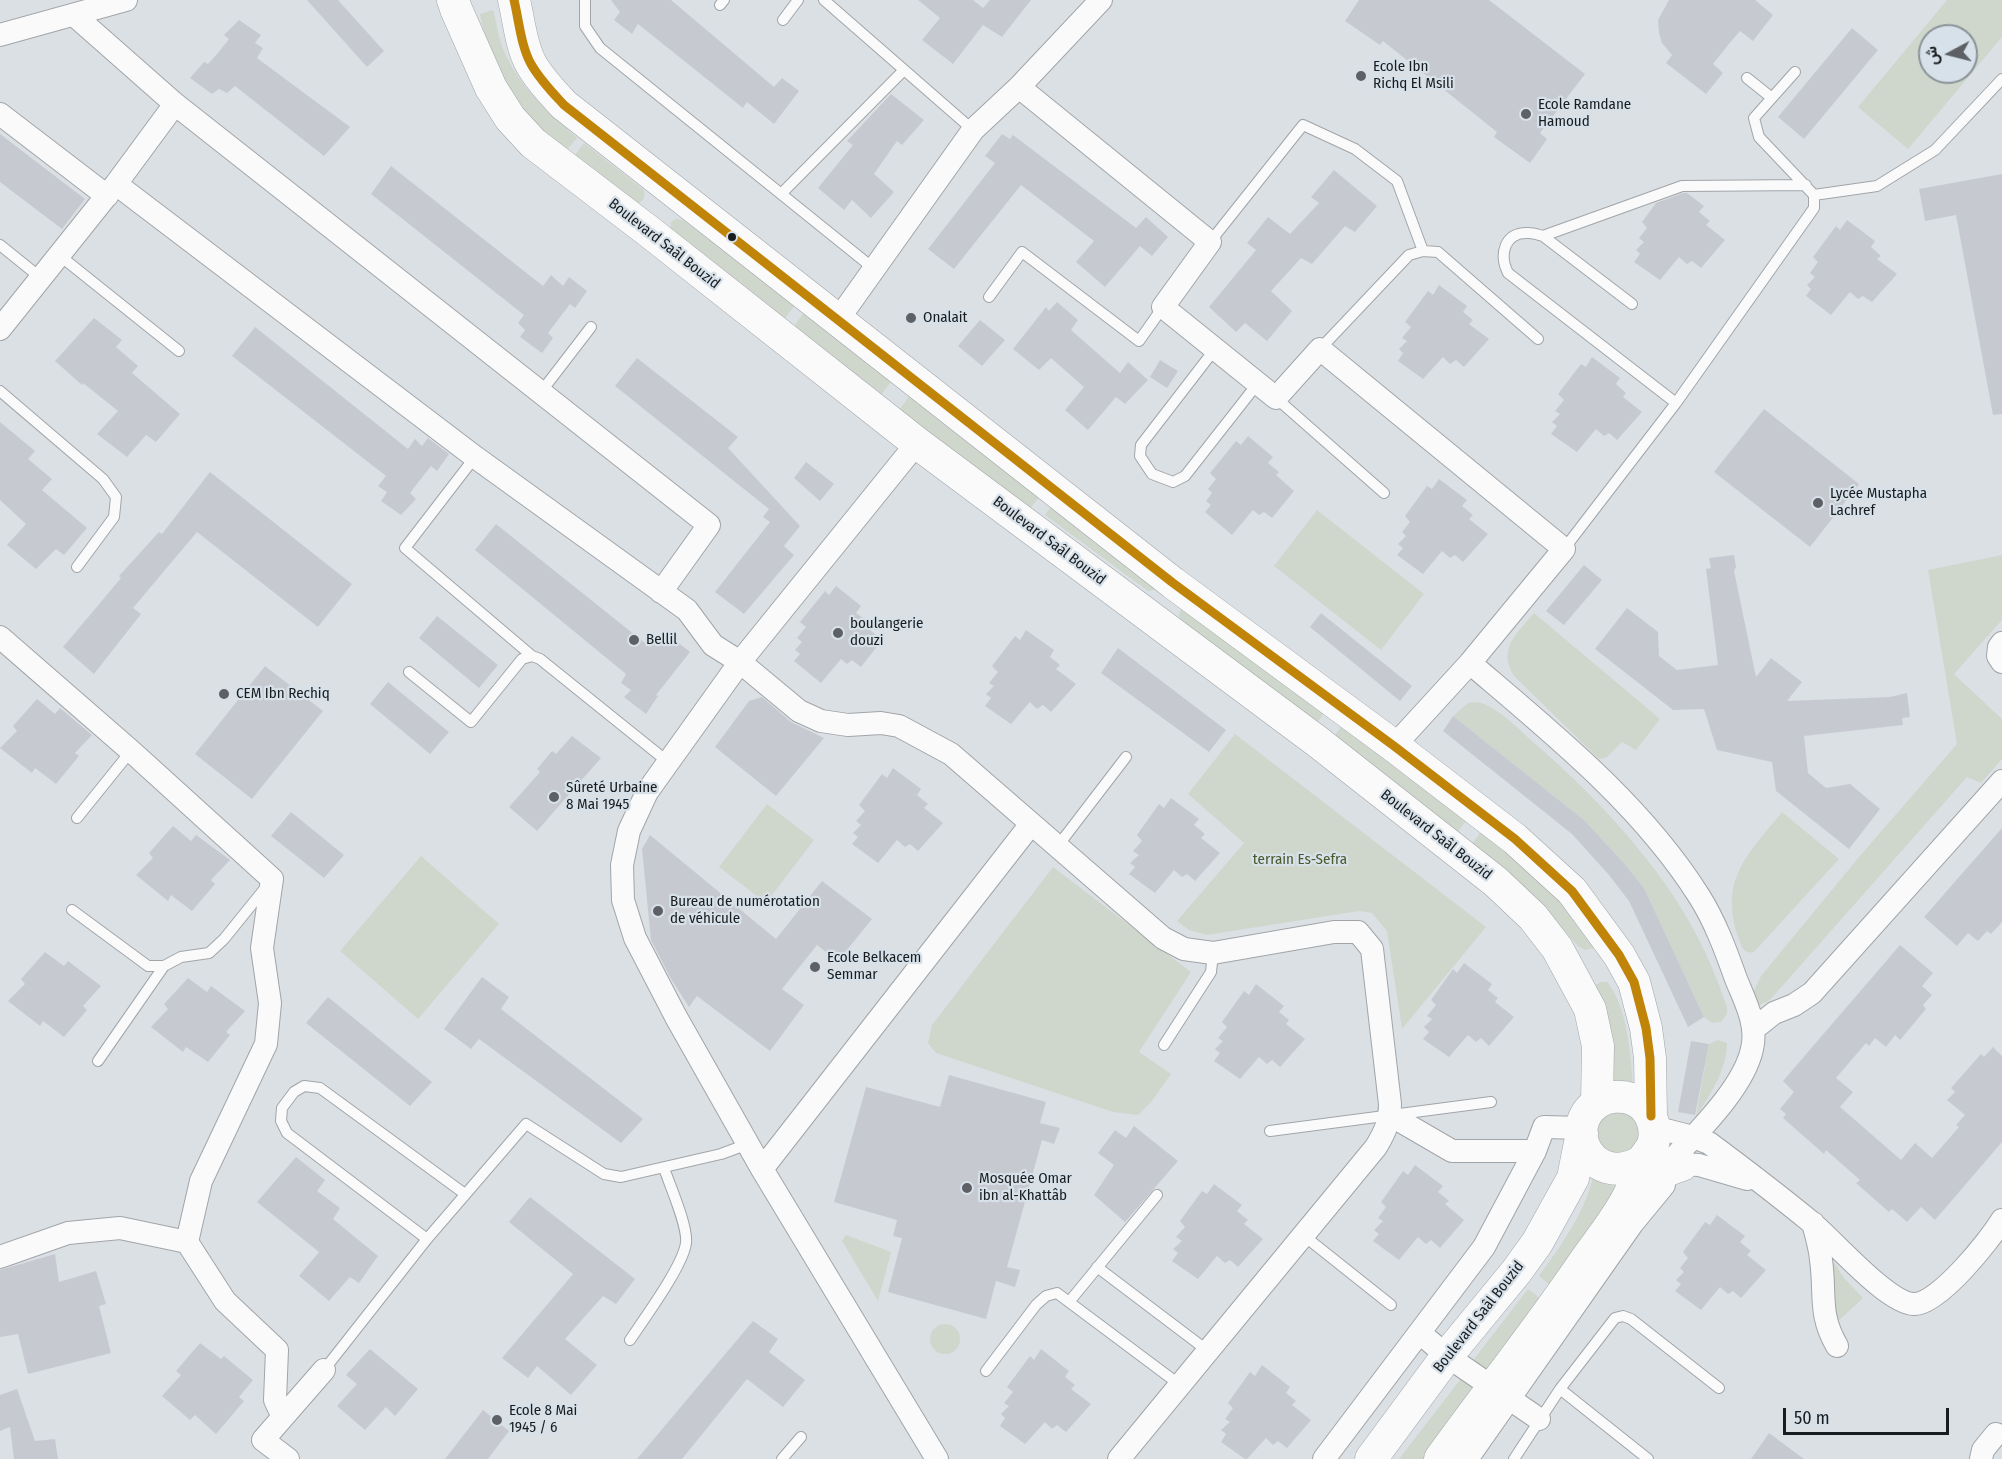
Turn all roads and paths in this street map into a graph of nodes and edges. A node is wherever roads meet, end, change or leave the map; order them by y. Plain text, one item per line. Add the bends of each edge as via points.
1 (126, 0) edge
2 (514, 0) edge
3 (522, 0) edge
4 (585, 0) edge
5 (798, 0) edge
6 (824, 0) edge
7 (1101, 0) edge
8 (453, 3) edge
9 (74, 15) junction
10 (783, 20) dead end
11 (0, 35) edge
12 (523, 40) junction
13 (904, 70) junction
14 (1795, 72) dead end
15 (1747, 78) dead end
16 (2002, 79) edge
17 (1019, 87) junction
18 (1772, 98) junction
19 (174, 104) junction
20 (0, 114) edge
21 (974, 130) junction
22 (1806, 185) junction
23 (111, 190) junction
24 (677, 193) junction
25 (781, 194) junction
26 (1814, 195) junction
27 (647, 230) junction
28 (1543, 236) junction
29 (1210, 242) junction
30 (0, 245) edge
31 (1423, 251) junction
32 (59, 255) junction
33 (873, 268) junction
34 (41, 278) junction
35 (989, 297) dead end
36 (1632, 304) dead end
37 (1163, 307) junction
38 (4, 315) edge
39 (837, 321) junction
40 (591, 327) dead end
41 (1538, 339) dead end
42 (1215, 348) junction
43 (1320, 349) junction
44 (179, 351) dead end
45 (1258, 384) junction
46 (0, 391) edge
47 (541, 392) junction
48 (1276, 398) junction
49 (1676, 403) junction
50 (917, 443) junction
51 (475, 457) junction
52 (1384, 493) dead end
53 (1564, 549) junction
54 (77, 567) dead end
55 (1173, 583) junction
56 (661, 592) junction
57 (1149, 617) junction
58 (1, 639) edge
59 (2002, 644) edge
60 (532, 656) junction
61 (740, 662) junction
62 (2002, 662) edge
63 (1470, 663) junction
64 (409, 672) dead end
65 (1394, 746) junction
66 (130, 751) junction
67 (1126, 757) dead end
68 (668, 762) junction
69 (2002, 781) edge
70 (77, 818) dead end
71 (1031, 824) junction
72 (1056, 848) junction
73 (272, 879) junction
74 (72, 910) dead end
75 (1213, 953) junction
76 (1619, 955) junction
77 (165, 966) junction
78 (1574, 977) junction
79 (1754, 1029) junction
80 (1164, 1045) dead end
81 (98, 1061) dead end
82 (1491, 1102) dead end
83 (1390, 1115) junction
84 (1653, 1121) junction
85 (1587, 1122) junction
86 (1270, 1131) dead end
87 (748, 1144) junction
88 (1535, 1151) junction
89 (1674, 1161) junction
90 (664, 1168) junction
91 (762, 1169) junction
92 (1762, 1184) junction
93 (465, 1194) junction
94 (1157, 1195) dead end
95 (2002, 1220) edge
96 (1813, 1223) junction
97 (1303, 1235) junction
98 (427, 1239) junction
99 (187, 1242) junction
100 (2002, 1246) edge
101 (0, 1257) edge
102 (1975, 1258) junction
103 (1097, 1267) junction
104 (1069, 1302) junction
105 (1390, 1305) dead end
106 (1419, 1333) junction
107 (630, 1340) dead end
108 (1837, 1346) dead end
109 (1208, 1351) junction
110 (1447, 1356) junction
111 (324, 1370) joint
112 (986, 1371) dead end
113 (1180, 1385) junction
114 (1719, 1388) dead end
115 (1560, 1389) junction
116 (1501, 1393) junction
117 (283, 1417) junction
118 (1539, 1419) junction
119 (1996, 1434) dead end
120 (801, 1437) dead end
121 (288, 1459) edge
122 (782, 1459) edge
123 (937, 1459) edge
124 (1119, 1459) edge
125 (1324, 1459) edge
126 (1371, 1459) edge
127 (1440, 1459) edge
128 (1467, 1459) edge
129 (1514, 1459) edge
130 (1648, 1459) edge
131 (1981, 1459) edge

1 - 9 street
2 - 12 main road
3 - 12 main road
4 - 25 lane via 585,26 600,48
5 - 10 lane
6 - 13 lane
7 - 17 street
8 - 27 main road, Boulevard Saâl Bouzid via 491,88 510,118 532,143
9 - 11 street
9 - 19 street
12 - 24 main road via 530,63 564,105
13 - 21 lane
13 - 25 lane
14 - 18 lane
15 - 18 lane
16 - 26 lane via 1935,150 1877,186
17 - 21 street
17 - 29 street
18 - 22 lane via 1754,118 1759,137
19 - 23 street
19 - 47 street
20 - 23 street
21 - 33 street
22 - 26 lane
22 - 28 lane via 1682,186
23 - 32 street
23 - 51 street
24 - 27 main road
24 - 39 main road
25 - 33 lane
26 - 49 lane via 1814,208
27 - 50 main road, Boulevard Saâl Bouzid
28 - 36 lane
28 - 49 lane via 1527,232 1513,237 1504,247 1503,263 1508,273
29 - 31 lane via 1303,125 1355,149 1397,180
29 - 37 street
30 - 34 lane
31 - 41 lane via 1438,252
31 - 43 lane via 1409,255
32 - 34 street
32 - 44 lane
33 - 39 street
34 - 38 street
35 - 37 lane via 1022,252 1139,341
37 - 42 street
39 - 55 main road
40 - 47 lane
42 - 45 street
42 - 45 lane via 1141,445 1140,456 1152,474 1173,482 1185,476
43 - 48 street
43 - 53 street
45 - 48 street
46 - 54 lane via 103,479 116,497 114,517
47 - 56 street via 709,525
48 - 52 lane
49 - 53 lane
50 - 57 main road, Boulevard Saâl Bouzid
50 - 61 street
51 - 56 street
51 - 60 lane via 405,548
53 - 63 street
55 - 57 main road
55 - 65 main road
56 - 61 street via 687,610 713,645
57 - 78 main road, Boulevard Saâl Bouzid via 1318,742 1496,882 1533,916
58 - 66 street
59 - 62 street via 1998,656
60 - 64 lane via 522,660 471,722
60 - 68 lane
61 - 68 street
61 - 71 street via 799,711 821,721 899,726 951,754
63 - 65 street
63 - 79 street via 1590,770 1677,865 1700,898 1725,949
65 - 76 main road via 1515,839 1572,891
66 - 70 lane
66 - 73 street
67 - 72 lane
68 - 87 street via 647,792 628,831 622,865 623,900 634,938
69 - 79 street via 1812,993 1774,1013
71 - 72 street
71 - 91 street
72 - 75 street via 1163,938 1184,950
73 - 77 lane via 208,953 181,957
73 - 99 street via 262,948 270,1003 266,1044 201,1180
74 - 77 lane via 148,966
75 - 80 lane via 1211,972
75 - 83 street via 1334,932 1358,932 1372,949
76 - 78 main road
76 - 84 main road via 1634,982 1646,1028
77 - 81 lane
78 - 85 main road, Boulevard Saâl Bouzid via 1590,1009 1598,1046
79 - 89 street via 1746,1066 1732,1091
82 - 83 lane
83 - 86 lane
83 - 88 street via 1452,1151
83 - 97 street via 1376,1147
84 - 85 main road via 1643,1106 1621,1096 1608,1098
84 - 89 main road via 1650,1151
85 - 88 street via 1544,1127
85 - 89 main road, Boulevard Saâl Bouzid via 1584,1145 1589,1155 1609,1168 1620,1170
85 - 110 main road, Boulevard Saâl Bouzid via 1573,1178 1537,1243
87 - 90 lane
87 - 91 street
88 - 106 street via 1484,1247
89 - 92 street
89 - 92 street
89 - 116 street via 1632,1224
89 - 116 main road via 1628,1197
90 - 93 lane via 621,1177 604,1174 526,1124
90 - 107 lane via 686,1244 678,1265
91 - 123 street
92 - 96 street
93 - 98 lane
93 - 98 lane via 320,1088 304,1086 294,1092 282,1108 281,1121 287,1133
94 - 103 lane
95 - 102 street
96 - 102 street via 1870,1277 1905,1303 1918,1304 1930,1298
96 - 108 street via 1821,1259 1824,1318
97 - 105 lane
97 - 109 street
98 - 111 lane
99 - 101 street via 120,1228 68,1233
99 - 117 street via 225,1301 277,1350 275,1401
100 - 102 street
103 - 104 lane
103 - 109 lane
104 - 112 lane via 1057,1293 1046,1296
104 - 113 lane
106 - 110 street
106 - 125 street
109 - 113 street
110 - 116 street
110 - 126 main road, Boulevard Saâl Bouzid
111 - 117 street
113 - 124 street
114 - 115 lane via 1631,1318 1623,1316 1615,1318
115 - 118 lane
115 - 130 lane
116 - 118 street
116 - 127 main road
116 - 128 street
117 - 121 street via 263,1440
118 - 129 lane
119 - 131 street
120 - 122 lane

